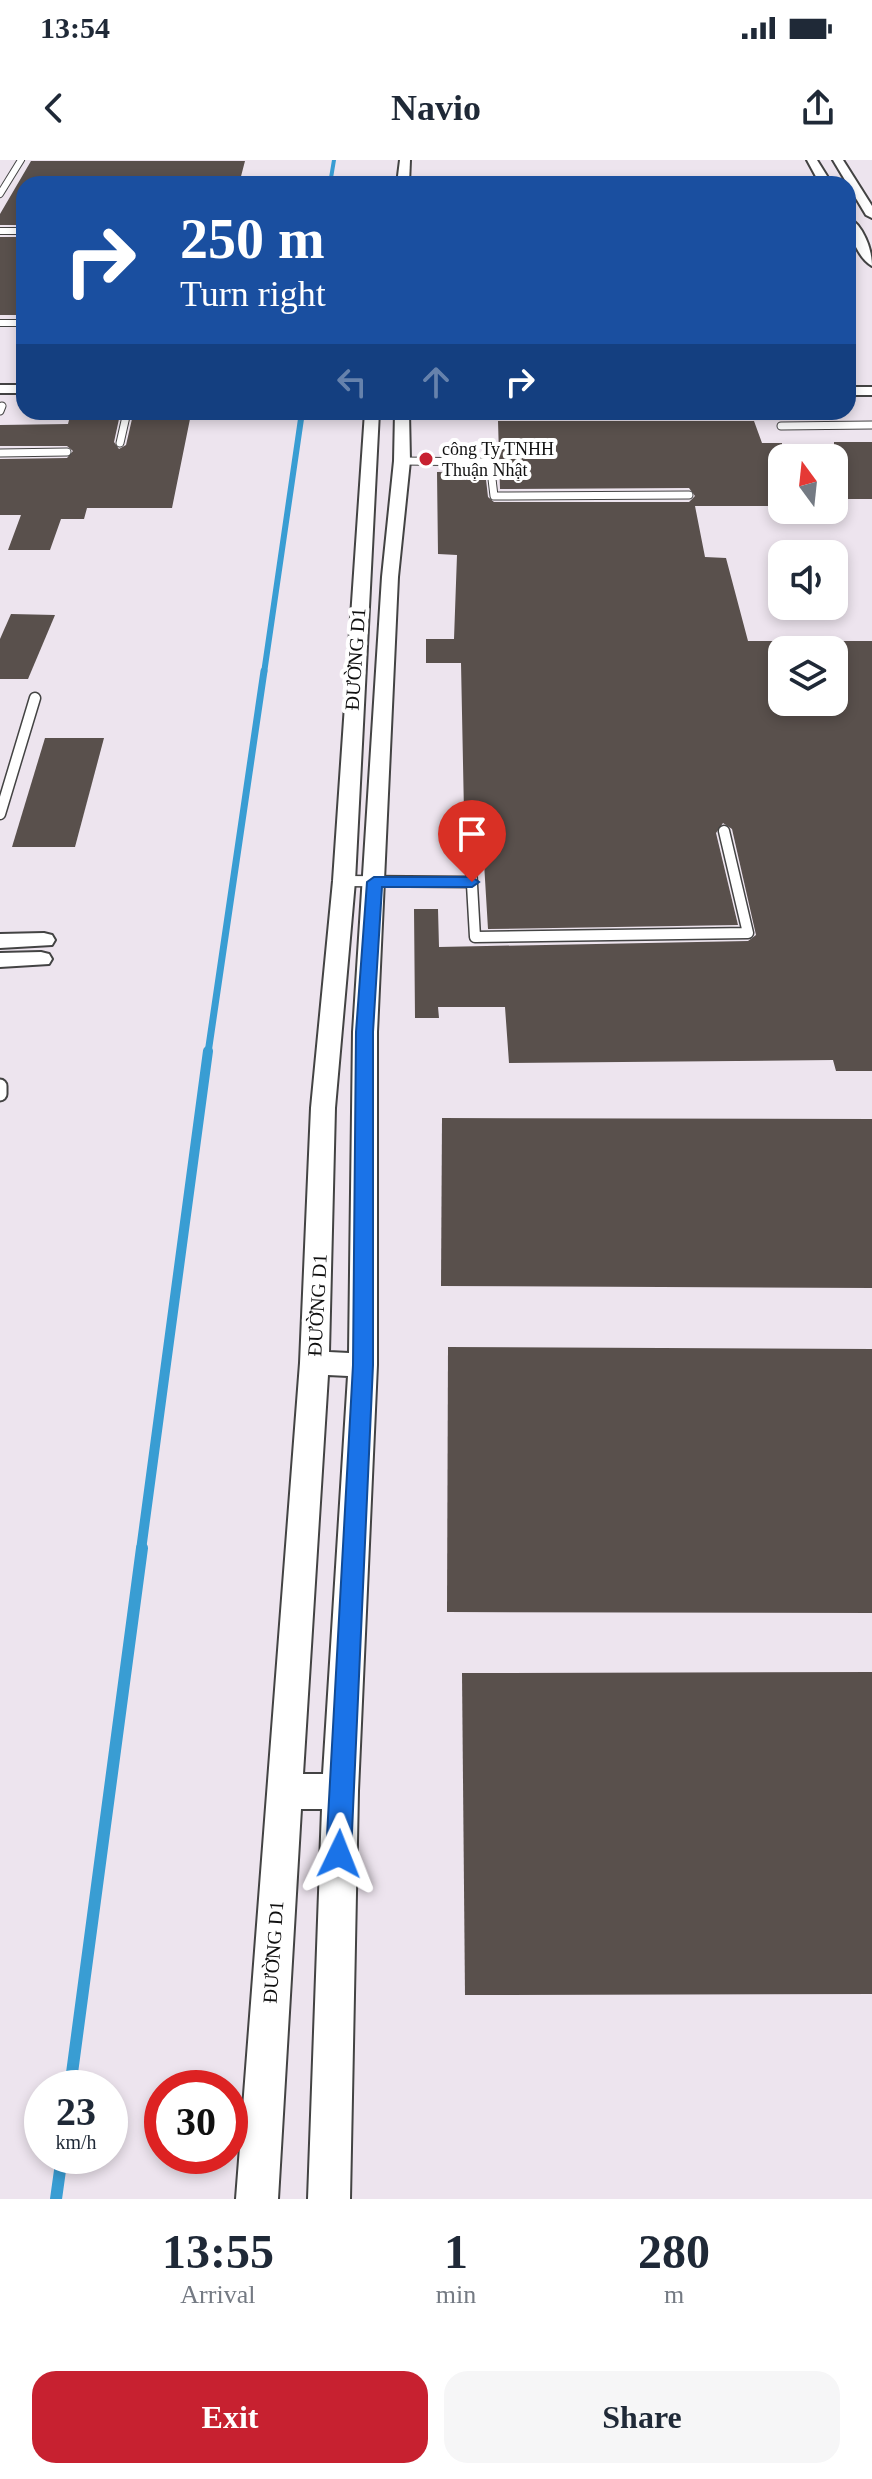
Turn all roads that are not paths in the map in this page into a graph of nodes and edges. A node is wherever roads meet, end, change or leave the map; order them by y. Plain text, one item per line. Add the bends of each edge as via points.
1 (21, 160) edge
2 (405, 162) edge
3 (389, 165) dead end
4 (856, 189) edge
5 (0, 194) edge
6 (872, 215) edge
7 (856, 234) edge
8 (872, 262) edge
9 (11, 389) edge
10 (4, 407) edge
11 (125, 420) edge
12 (371, 420) edge
13 (402, 420) edge
14 (872, 425) edge
15 (781, 426) dead end
16 (120, 443) dead end
17 (67, 452) dead end
18 (0, 453) edge
19 (402, 461) junction
20 (689, 495) dead end
21 (361, 577) junction
22 (390, 577) junction
23 (35, 698) dead end
24 (0, 814) edge
25 (724, 831) dead end
26 (469, 832) dead end
27 (344, 881) junction
28 (374, 882) junction
29 (472, 882) junction
30 (0, 941) edge
31 (0, 960) edge
32 (0, 1086) edge
33 (0, 1094) edge
34 (314, 1363) junction
35 (363, 1365) junction
36 (340, 1791) junction
37 (284, 1792) junction
38 (257, 2199) edge
39 (329, 2199) edge

1 - 5 lane
2 - 3 street
4 - 6 street
7 - 8 street
9 - 10 street
11 - 16 lane
12 - 21 street, ĐƯỜNG D1
13 - 19 street, ĐƯỜNG D1
14 - 15 lane
17 - 18 lane
19 - 20 lane via 490,462 494,496
19 - 22 street, ĐƯỜNG D1
21 - 22 street
21 - 27 street, ĐƯỜNG D1
22 - 28 street, ĐƯỜNG D1
23 - 24 lane
25 - 29 lane via 748,933 475,937
26 - 29 lane
27 - 28 lane
27 - 34 street, ĐƯỜNG D1 via 323,1108
28 - 29 lane
28 - 35 street, ĐƯỜNG D1 via 365,1032
30 - 31 street via 42,950
32 - 33 lane
34 - 35 street
34 - 37 street, ĐƯỜNG D1
35 - 36 street, ĐƯỜNG D1
36 - 37 street
36 - 39 street, ĐƯỜNG D1
37 - 38 street, ĐƯỜNG D1

